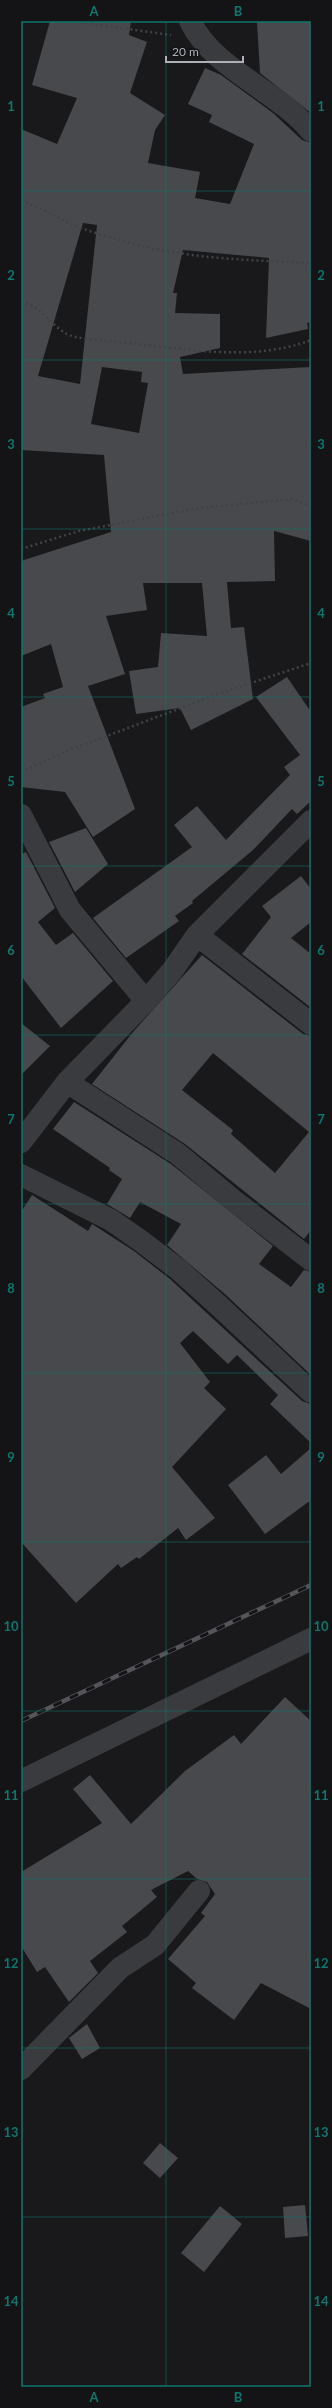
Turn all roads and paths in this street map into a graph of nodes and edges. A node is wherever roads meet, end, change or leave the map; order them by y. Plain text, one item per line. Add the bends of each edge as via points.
1 (70, 21) edge
2 (194, 29) edge
3 (311, 131) edge
4 (21, 201) edge
5 (311, 263) edge
6 (21, 302) edge
7 (311, 340) edge
8 (311, 506) edge
9 (21, 548) edge
10 (311, 663) edge
11 (21, 772) edge
12 (21, 815) edge
13 (311, 821) edge
14 (197, 935) junction
15 (146, 1001) junction
16 (311, 1024) edge
17 (67, 1082) junction
18 (21, 1142) edge
19 (21, 1175) edge
20 (311, 1260) edge
21 (311, 1392) edge
22 (311, 1639) edge
23 (21, 1781) edge
24 (199, 1891) dead end
25 (21, 2069) edge

1 - 2 path via 149,34
2 - 3 street via 223,60 299,117
4 - 5 path via 36,205 71,224 124,242 225,258
6 - 7 path via 30,304 65,334 92,339 216,351 289,348
8 - 9 path via 292,499 198,508 80,531
10 - 11 path via 218,694 68,751
12 - 15 street via 70,910
13 - 14 street
14 - 15 street via 172,971
14 - 16 street
15 - 17 street
17 - 18 street
17 - 20 street via 178,1154 232,1200
19 - 21 street via 111,1220 147,1245 217,1304
22 - 23 street
24 - 25 street via 155,1946 120,1968

